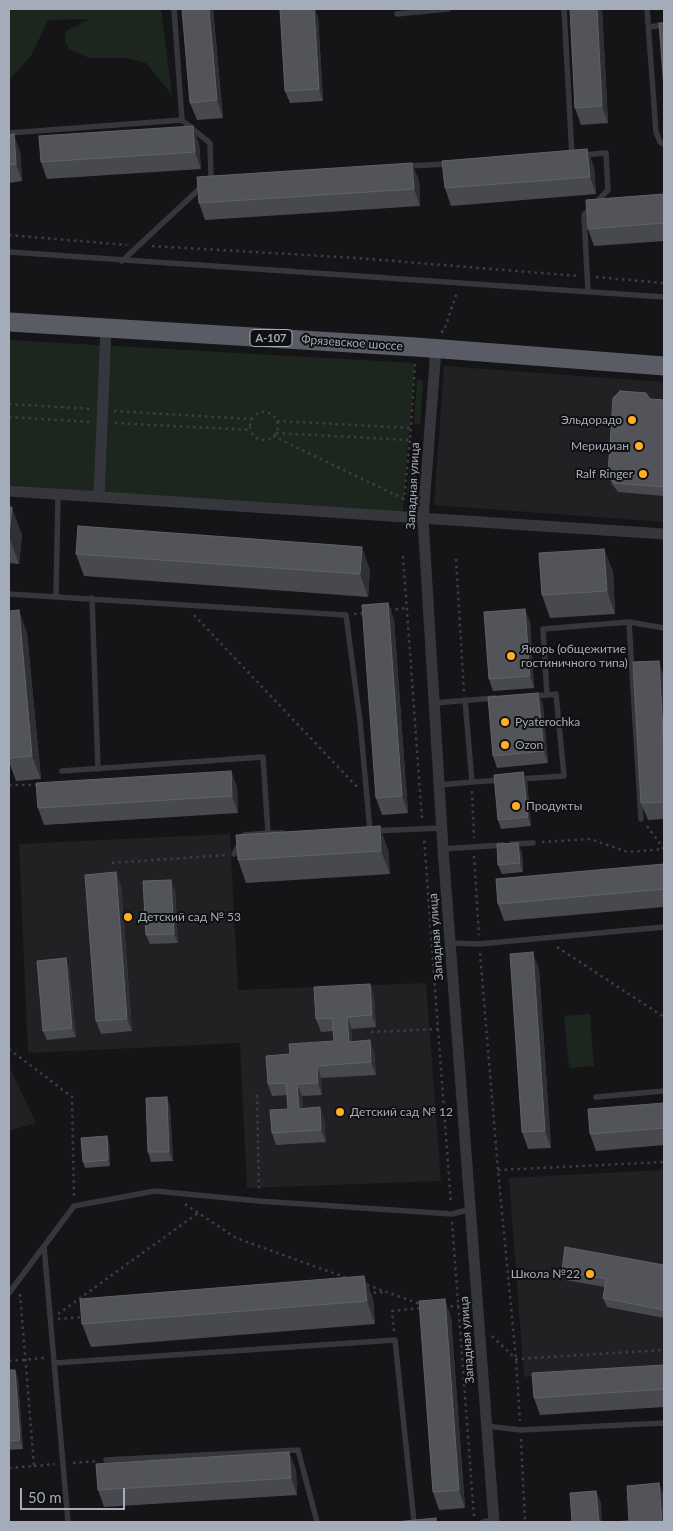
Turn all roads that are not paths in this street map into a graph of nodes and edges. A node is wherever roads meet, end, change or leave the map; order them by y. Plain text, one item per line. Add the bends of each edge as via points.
1 (174, 9) edge
2 (448, 9) edge
3 (564, 9) edge
4 (647, 9) edge
5 (397, 14) dead end
6 (664, 25) edge
7 (649, 27) junction
8 (182, 120) junction
9 (9, 133) edge
10 (664, 144) edge
11 (572, 156) junction
12 (562, 157) edge
13 (455, 163) edge
14 (396, 167) edge
15 (221, 177) edge
16 (211, 178) junction
17 (608, 190) junction
18 (609, 199) edge
19 (9, 252) edge
20 (122, 261) junction
21 (588, 291) junction
22 (664, 297) edge
23 (9, 322) edge
24 (106, 328) junction
25 (436, 341) junction
26 (664, 366) edge
27 (9, 491) edge
28 (58, 494) junction
29 (99, 497) junction
30 (423, 519) junction
31 (664, 534) edge
32 (9, 594) edge
33 (56, 596) junction
34 (92, 598) junction
35 (629, 622) junction
36 (664, 628) edge
37 (547, 695) junction
38 (529, 696) edge
39 (501, 698) edge
40 (465, 700) junction
41 (433, 703) junction
42 (98, 769) junction
43 (62, 771) dead end
44 (472, 782) junction
45 (439, 785) junction
46 (641, 819) edge
47 (442, 828) junction
48 (361, 831) edge
49 (370, 831) junction
50 (287, 832) edge
51 (268, 833) junction
52 (533, 843) road end
53 (443, 849) junction
54 (234, 854) road end
55 (664, 927) edge
56 (450, 943) junction
57 (664, 1091) edge
58 (596, 1097) dead end
59 (471, 1209) junction
60 (44, 1246) junction
61 (9, 1293) edge
62 (54, 1360) junction
63 (664, 1423) edge
64 (486, 1426) junction
65 (106, 1460) dead end
66 (68, 1522) edge
67 (317, 1522) edge
68 (414, 1522) edge
69 (490, 1522) edge

1 - 8 lane
2 - 5 lane
3 - 11 lane
4 - 7 lane
6 - 7 lane
7 - 10 lane via 656,132
8 - 9 lane
8 - 16 lane via 210,143
11 - 12 lane
11 - 17 lane via 606,153
13 - 14 lane
15 - 16 lane
16 - 20 lane
17 - 18 lane
17 - 21 lane via 584,215
19 - 20 lane
20 - 21 lane
21 - 22 lane
23 - 24 highway, Фрязевское шоссе / А-107
24 - 25 highway, Фрязевское шоссе / А-107
24 - 29 street
25 - 26 highway, Фрязевское шоссе / А-107
25 - 30 street, Западная улица
27 - 28 street
28 - 29 street
28 - 33 lane
29 - 30 street
30 - 31 street
30 - 41 street, Западная улица
32 - 33 lane
33 - 34 lane
34 - 42 lane
34 - 49 lane via 346,615
35 - 36 lane
35 - 37 lane via 543,629
35 - 46 lane
37 - 38 lane
37 - 44 lane via 556,694 564,776
39 - 40 lane
40 - 41 lane
40 - 44 lane
41 - 45 street, Западная улица
42 - 43 lane
42 - 51 lane via 263,757
44 - 45 lane
45 - 47 street, Западная улица
47 - 49 lane
47 - 53 street, Западная улица
48 - 49 lane
50 - 51 lane
51 - 54 lane via 244,835
52 - 53 lane
53 - 56 street, Западная улица
55 - 56 lane via 480,944
56 - 59 street, Западная улица
57 - 58 lane
59 - 60 lane via 452,1214 259,1202 155,1190 74,1206
59 - 64 street, Западная улица
60 - 61 lane
60 - 62 lane
62 - 66 lane
62 - 68 lane via 395,1340
63 - 64 lane via 520,1430
64 - 69 street, Западная улица
65 - 67 lane via 298,1450

